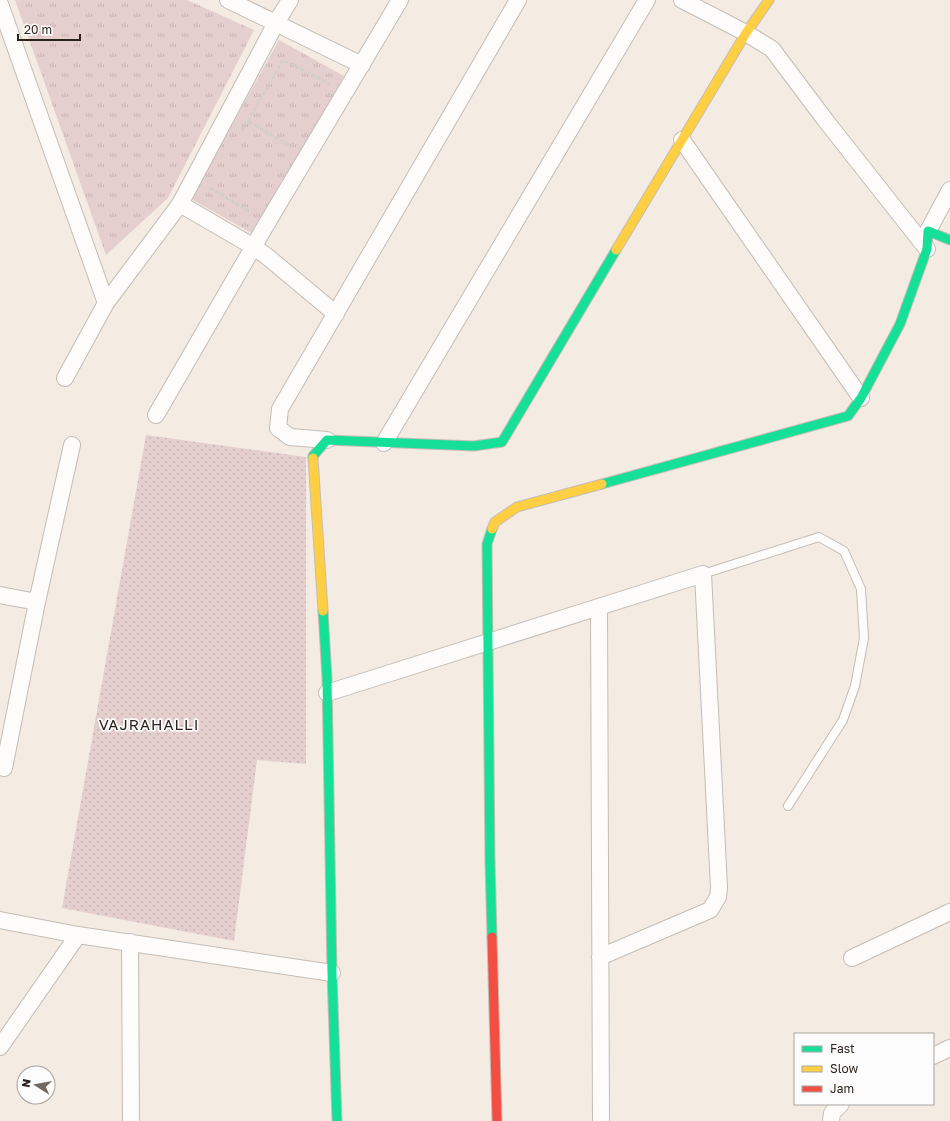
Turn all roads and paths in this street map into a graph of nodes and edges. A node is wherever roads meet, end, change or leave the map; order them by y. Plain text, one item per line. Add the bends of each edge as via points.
1 (228, 0) edge
2 (290, 0) edge
3 (400, 0) edge
4 (518, 0) edge
5 (647, 0) edge
6 (682, 0) edge
7 (769, 0) edge
8 (0, 4) edge
9 (276, 24) junction
10 (746, 33) junction
11 (362, 65) junction
12 (332, 85) dead end
13 (248, 121) junction
14 (240, 134) dead end
15 (682, 140) junction
16 (295, 149) dead end
17 (213, 181) dead end
18 (950, 190) edge
19 (180, 204) junction
20 (256, 215) dead end
21 (928, 231) junction
22 (950, 240) edge
23 (254, 247) junction
24 (927, 249) junction
25 (106, 303) junction
26 (336, 314) junction
27 (65, 378) dead end
28 (861, 398) junction
29 (156, 415) dead end
30 (327, 440) junction
31 (384, 443) junction
32 (72, 445) dead end
33 (703, 574) junction
34 (0, 595) edge
35 (37, 602) junction
36 (599, 607) junction
37 (488, 642) junction
38 (327, 693) junction
39 (4, 768) dead end
40 (788, 806) dead end
41 (950, 912) edge
42 (0, 920) edge
43 (78, 935) junction
44 (130, 942) junction
45 (600, 957) junction
46 (852, 958) dead end
47 (332, 973) junction
48 (0, 1047) edge
49 (950, 1048) edge
50 (934, 1056) edge
51 (840, 1105) edge
52 (131, 1121) edge
53 (337, 1121) edge
54 (497, 1121) edge
55 (601, 1121) edge
56 (831, 1121) edge

1 - 9 street
2 - 9 street
3 - 11 street
4 - 26 street
5 - 31 street
6 - 10 street
7 - 10 street
8 - 25 street
9 - 11 street
9 - 19 street
10 - 15 street
10 - 24 street via 772,49
11 - 23 street
12 - 13 path via 283,60
13 - 14 path
13 - 16 path
15 - 28 street
15 - 31 street via 502,442 474,446
17 - 20 path via 209,188
18 - 21 street
19 - 23 street
19 - 25 street
21 - 22 street
21 - 24 street
23 - 26 street
23 - 29 street
24 - 28 street via 900,324
25 - 27 street
26 - 30 street via 280,408 278,428 290,437
28 - 37 street via 848,416 517,507 495,522 487,544
30 - 31 street
30 - 38 street via 313,456
32 - 35 street
33 - 36 street
33 - 40 lane via 819,537 844,551 861,589 864,638 855,686 843,720
33 - 45 street via 718,897 710,910
34 - 35 street
35 - 39 street
36 - 37 street
36 - 45 street
37 - 38 street
37 - 54 street via 490,861
38 - 47 street
41 - 46 street
42 - 43 street
43 - 44 street
43 - 48 street
44 - 47 street
44 - 52 street
45 - 55 street
47 - 53 street
49 - 50 street
51 - 56 street via 832,1113

